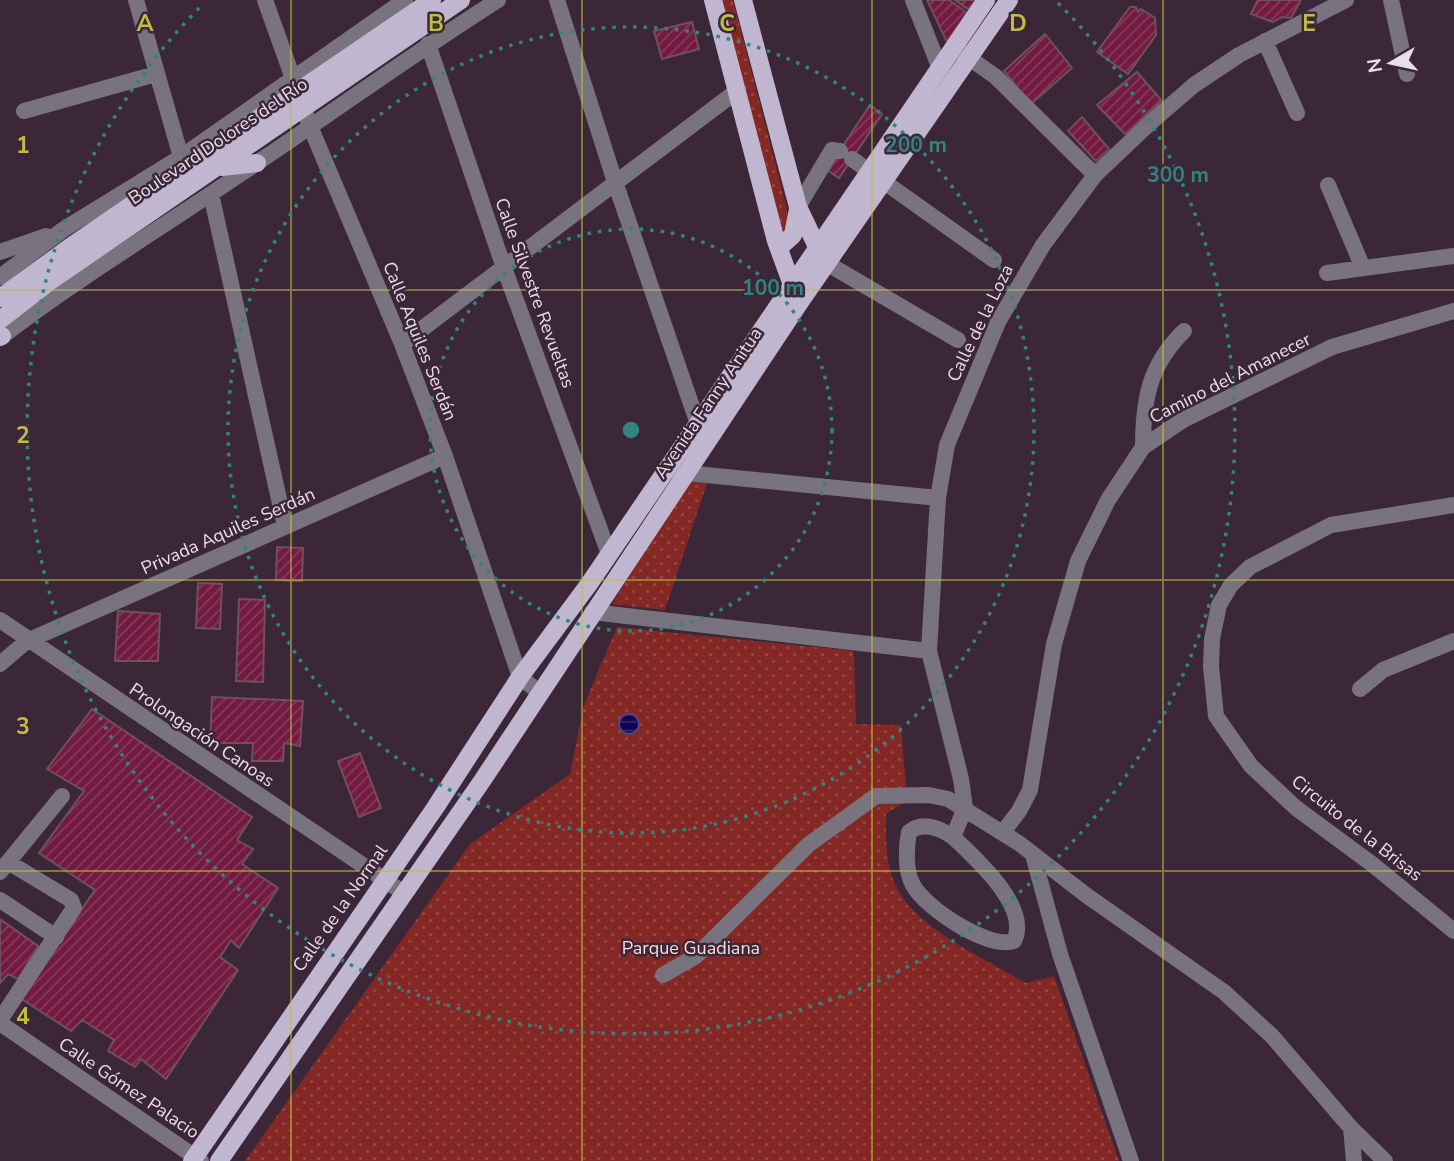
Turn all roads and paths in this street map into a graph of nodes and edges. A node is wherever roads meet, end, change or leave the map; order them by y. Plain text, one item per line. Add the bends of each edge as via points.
1 (136, 0) edge
2 (265, 0) edge
3 (405, 0) edge
4 (432, 0) edge
5 (461, 0) edge
6 (498, 0) edge
7 (557, 0) edge
8 (713, 0) edge
9 (743, 0) edge
10 (913, 0) edge
11 (986, 0) edge
12 (1009, 0) edge
13 (1346, 0) edge
14 (1391, 0) edge
15 (1265, 41) junction
16 (428, 44) junction
17 (954, 47) junction
18 (969, 59) junction
19 (940, 68) junction
20 (156, 74) junction
21 (1407, 74) dead end
22 (948, 89) junction
23 (737, 91) junction
24 (298, 94) junction
25 (24, 111) dead end
26 (1297, 113) dead end
27 (310, 127) junction
28 (181, 157) junction
29 (257, 163) junction
30 (218, 167) junction
31 (877, 175) junction
32 (1095, 175) junction
33 (615, 182) junction
34 (1328, 185) dead end
35 (211, 194) junction
36 (798, 207) junction
37 (65, 229) junction
38 (779, 243) junction
39 (0, 252) edge
40 (1454, 256) edge
41 (818, 257) junction
42 (994, 260) dead end
43 (503, 265) junction
44 (1363, 268) junction
45 (1326, 273) dead end
46 (0, 277) edge
47 (796, 295) junction
48 (0, 298) edge
49 (1454, 311) edge
50 (1184, 331) dead end
51 (1, 333) edge
52 (958, 340) dead end
53 (402, 344) junction
54 (698, 425) junction
55 (1143, 447) junction
56 (444, 456) junction
57 (666, 471) junction
58 (685, 473) junction
59 (938, 498) junction
60 (1454, 505) edge
61 (285, 526) junction
62 (609, 554) junction
63 (589, 584) junction
64 (592, 612) junction
65 (0, 620) edge
66 (27, 641) junction
67 (1454, 641) edge
68 (929, 651) junction
69 (0, 664) edge
70 (520, 677) junction
71 (1360, 689) dead end
72 (540, 693) junction
73 (62, 796) dead end
74 (965, 808) junction
75 (1003, 832) junction
76 (953, 837) junction
77 (1033, 855) junction
78 (4, 867) edge
79 (385, 881) junction
80 (404, 893) junction
81 (0, 900) edge
82 (1454, 931) edge
83 (55, 937) junction
84 (663, 975) dead end
85 (0, 1021) edge
86 (1351, 1128) junction
87 (196, 1160) edge
88 (219, 1161) edge
89 (1131, 1161) edge
90 (1354, 1161) edge
91 (1385, 1161) edge

1 - 20 street
2 - 24 street, Calle Aquiles Serdán
3 - 24 street
4 - 24 main road, Boulevard Dolores del Río
5 - 24 main road, Boulevard Dolores del Río
6 - 16 street
7 - 33 street
8 - 23 main road
9 - 36 main road
10 - 19 street
11 - 17 main road, Avenida Fanny Anitua
12 - 18 main road, Avenida Fanny Anitua
13 - 15 street, Calle de la Loza
14 - 21 street
15 - 26 street
15 - 32 street, Calle de la Loza via 1194,85
16 - 27 street
16 - 43 street, Calle Silvestre Revueltas
17 - 18 street
17 - 19 main road, Avenida Fanny Anitua
18 - 22 main road, Avenida Fanny Anitua
18 - 32 street via 996,77
19 - 22 street
19 - 31 main road, Avenida Fanny Anitua
20 - 25 street
20 - 28 street
22 - 31 main road, Avenida Fanny Anitua
23 - 33 street
23 - 38 main road
24 - 27 street, Calle Aquiles Serdán
24 - 28 street
24 - 30 main road, Boulevard Dolores del Río
24 - 48 main road, Boulevard Dolores del Río
27 - 29 street
27 - 53 street, Calle Aquiles Serdán
28 - 37 street
29 - 30 main road
29 - 35 street
30 - 51 main road, Boulevard Dolores del Río via 53,279
31 - 36 street via 832,150
31 - 41 main road, Avenida Fanny Anitua
31 - 42 street
32 - 59 street, Calle de la Loza via 1043,245 998,322 947,445
33 - 43 street
33 - 54 street
34 - 44 street
35 - 51 street
35 - 61 street
36 - 38 main road via 793,235
36 - 41 main road
37 - 39 street
37 - 46 street
38 - 41 main road
38 - 47 main road
40 - 44 street
41 - 47 main road, Avenida Fanny Anitua
41 - 52 street
43 - 53 street
43 - 62 street, Calle Silvestre Revueltas
44 - 45 street
47 - 54 main road, Avenida Fanny Anitua
47 - 58 main road, Avenida Fanny Anitua
49 - 55 street, Camino del Amanecer via 1332,347 1183,420
50 - 55 street via 1166,348 1153,375 1143,420
53 - 56 street, Calle Aquiles Serdán
54 - 57 main road, Avenida Fanny Anitua
55 - 75 street, Camino del Amanecer via 1108,500 1079,561 1054,644 1030,790
56 - 61 street, Privada Aquiles Serdán
56 - 70 street, Calle Aquiles Serdán
57 - 58 street
57 - 62 main road, Avenida Fanny Anitua
58 - 59 street
58 - 64 main road, Avenida Fanny Anitua
59 - 68 street, Calle de la Loza
60 - 82 street, Circuito de la Brisas via 1331,525 1251,567 1231,585 1219,605 1211,667 1216,716 1251,766 1296,808
61 - 66 street, Privada Aquiles Serdán
62 - 63 main road, Avenida Fanny Anitua
63 - 64 main road via 586,598
63 - 70 main road, Avenida Fanny Anitua
64 - 68 street
64 - 72 main road, Avenida Fanny Anitua
65 - 66 street, Prolongación Canoas
66 - 69 street, Privada Aquiles Serdán
66 - 79 street, Prolongación Canoas
67 - 71 street via 1383,670
68 - 74 street, Calle de la Loza
70 - 72 street
70 - 79 main road, Calle de la Normal
72 - 80 main road
73 - 78 street
74 - 75 street
74 - 76 street
74 - 84 street via 929,795 876,796 808,845 696,956
75 - 77 street
76 - 76 street via 1003,891 1016,919 1014,941 1002,943 975,934 923,899 913,885 908,869 909,832 918,826 933,827
77 - 86 street via 1224,992 1272,1036
77 - 89 street via 1059,954
78 - 83 street via 71,900 73,911
79 - 80 street, Prolongación Canoas
79 - 87 main road, Calle de la Normal
80 - 88 main road
81 - 83 street
83 - 85 street
85 - 87 street, Calle Gómez Palacio
86 - 90 street
86 - 91 street

